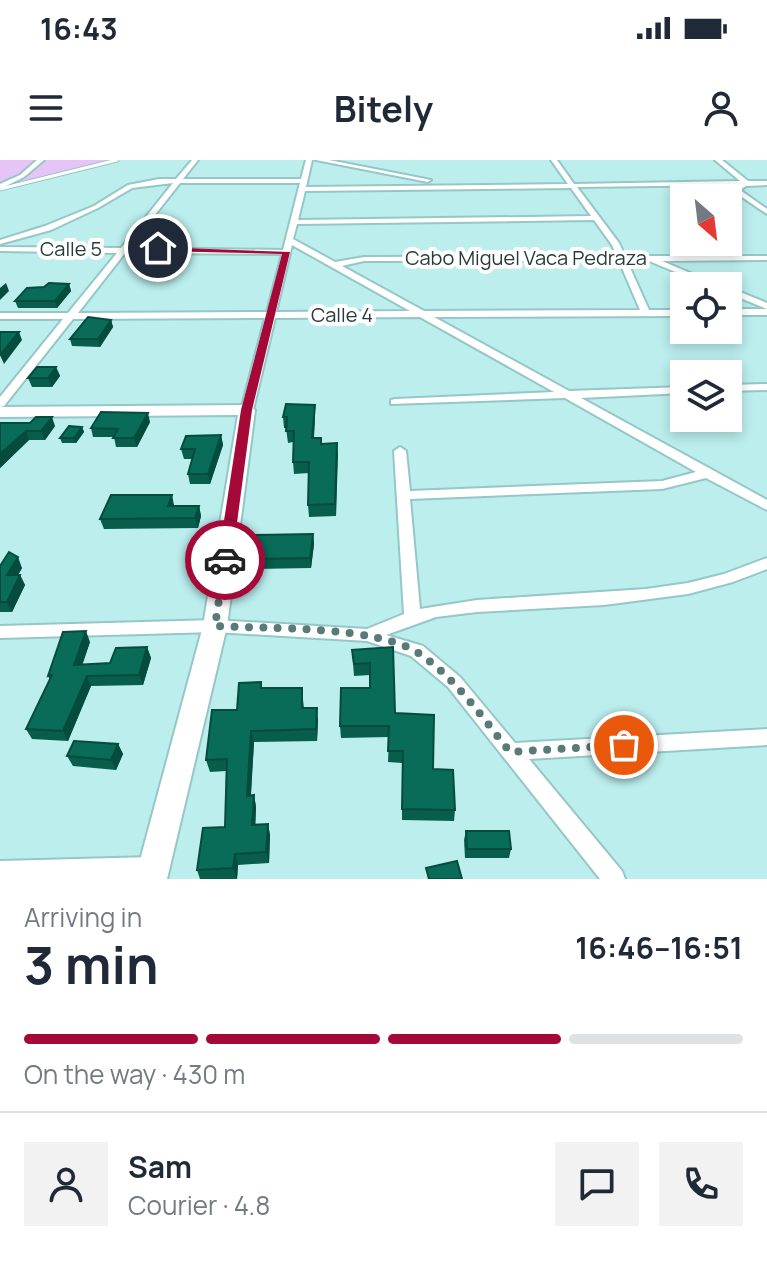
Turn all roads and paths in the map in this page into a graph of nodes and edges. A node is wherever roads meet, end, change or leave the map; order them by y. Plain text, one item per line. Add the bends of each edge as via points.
1 (41, 160) edge
2 (117, 160) edge
3 (195, 160) edge
4 (309, 160) edge
5 (319, 160) edge
6 (554, 160) edge
7 (718, 160) edge
8 (178, 181) junction
9 (767, 183) edge
10 (572, 184) junction
11 (670, 184) edge
12 (742, 184) edge
13 (747, 184) junction
14 (303, 185) junction
15 (460, 185) junction
16 (742, 186) edge
17 (0, 188) edge
18 (742, 195) edge
19 (767, 212) edge
20 (596, 218) junction
21 (294, 222) junction
22 (0, 242) edge
23 (616, 245) junction
24 (288, 246) junction
25 (126, 248) junction
26 (0, 249) edge
27 (621, 257) junction
28 (645, 257) junction
29 (767, 258) edge
30 (333, 265) junction
31 (682, 272) edge
32 (742, 296) edge
33 (767, 306) edge
34 (742, 312) edge
35 (767, 312) edge
36 (646, 313) junction
37 (670, 313) edge
38 (422, 314) junction
39 (271, 315) junction
40 (0, 316) edge
41 (70, 316) junction
42 (767, 387) edge
43 (742, 388) edge
44 (670, 391) edge
45 (568, 395) junction
46 (395, 402) dead end
47 (0, 404) edge
48 (0, 412) edge
49 (246, 416) junction
50 (400, 451) dead end
51 (708, 473) junction
52 (404, 495) junction
53 (767, 506) edge
54 (767, 563) edge
55 (413, 620) junction
56 (215, 626) junction
57 (0, 632) edge
58 (367, 635) junction
59 (767, 737) edge
60 (510, 752) junction
61 (0, 872) edge
62 (152, 873) edge
63 (614, 879) edge

1 - 17 street
2 - 17 lane
3 - 8 street
4 - 14 street
5 - 15 street
6 - 10 street
7 - 13 street
8 - 14 street
8 - 22 street via 130,186 48,228
8 - 25 street
9 - 13 street
10 - 11 street
10 - 15 street
10 - 20 street
12 - 13 street
13 - 16 street
14 - 15 street
14 - 21 street
18 - 19 street
20 - 21 street
20 - 23 street
21 - 24 street
23 - 27 street
23 - 28 street
24 - 25 street, Calle 5
24 - 30 street
24 - 39 street
25 - 26 street, Calle 5
25 - 41 street
27 - 28 street, Cabo Miguel Vaca Pedraza
27 - 30 street, Cabo Miguel Vaca Pedraza via 364,259
27 - 36 street
28 - 29 street, Cabo Miguel Vaca Pedraza
28 - 31 street
30 - 38 street
32 - 33 street
34 - 35 street
36 - 37 street, Calle 4
36 - 38 street, Calle 4
38 - 39 street, Calle 4
38 - 45 street
39 - 41 street, Calle 4
39 - 49 street
40 - 41 street, Calle 4
41 - 47 street
42 - 43 street
44 - 45 street
45 - 46 street
45 - 51 street
48 - 49 main road
49 - 56 main road
50 - 52 street
51 - 52 street via 662,485
51 - 53 street
52 - 55 street
54 - 55 street via 689,588 433,612
55 - 58 street
56 - 57 street
56 - 58 street
56 - 62 main road
58 - 60 street via 417,651 454,682
59 - 60 street
60 - 63 street
61 - 62 street

